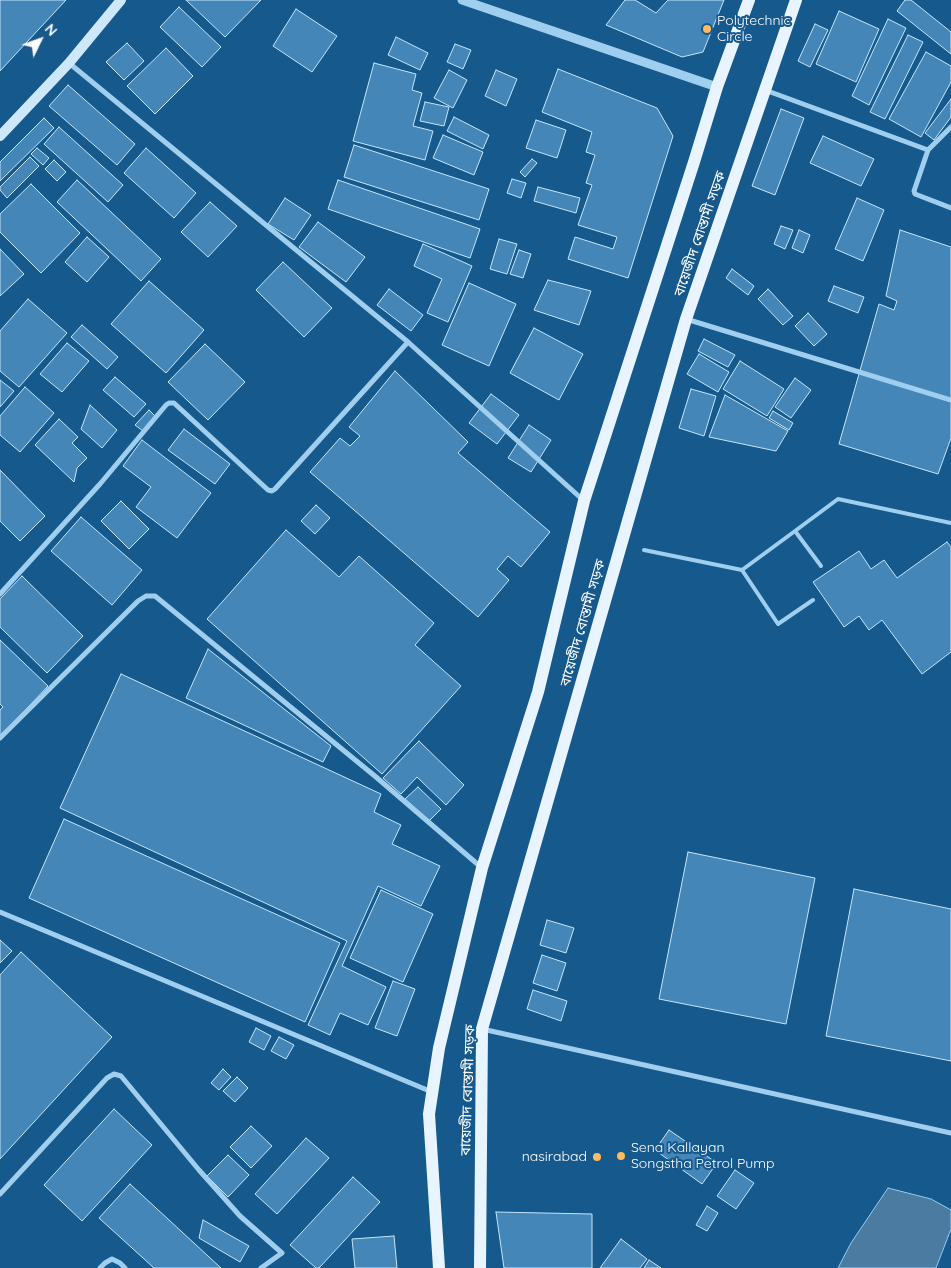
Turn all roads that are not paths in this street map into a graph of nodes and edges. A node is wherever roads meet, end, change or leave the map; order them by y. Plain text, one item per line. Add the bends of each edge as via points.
1 (121, 0) edge
2 (462, 0) edge
3 (749, 0) edge
4 (796, 0) edge
5 (69, 63) junction
6 (717, 87) junction
7 (765, 90) junction
8 (951, 127) edge
9 (0, 136) edge
10 (928, 150) junction
11 (951, 208) edge
12 (686, 318) junction
13 (408, 342) junction
14 (951, 400) edge
15 (584, 501) junction
16 (951, 523) edge
17 (795, 531) junction
18 (644, 550) dead end
19 (821, 566) dead end
20 (742, 570) junction
21 (0, 594) edge
22 (814, 600) dead end
23 (0, 738) edge
24 (482, 868) junction
25 (0, 912) edge
26 (482, 1029) junction
27 (432, 1092) junction
28 (951, 1133) edge
29 (0, 1194) edge
30 (100, 1268) edge
31 (125, 1268) edge
32 (261, 1268) edge
33 (439, 1268) edge
34 (480, 1268) edge

1 - 5 main road
2 - 6 street
3 - 6 main road, বায়েজীদ বোস্তামী সড়ক
4 - 7 main road, বায়েজীদ বোস্তামী সড়ক
5 - 9 main road
5 - 13 street
6 - 15 main road, বায়েজীদ বোস্তামী সড়ক
7 - 10 street
7 - 12 main road, বায়েজীদ বোস্তামী সড়ক
8 - 10 street
10 - 11 street via 914,191
12 - 14 street
12 - 26 main road, বায়েজীদ বোস্তামী সড়ক
13 - 15 street
13 - 21 street via 272,491 174,403 169,403
15 - 24 main road, বায়েজীদ বোস্তামী সড়ক via 538,692
16 - 17 lane via 838,499
17 - 19 lane
17 - 20 lane
18 - 20 lane
20 - 22 lane via 778,624
23 - 24 street via 138,601 146,596 155,596
24 - 27 main road, বায়েজীদ বোস্তামী সড়ক
25 - 27 street
26 - 28 street
26 - 34 main road, বায়েজীদ বোস্তামী সড়ক
27 - 33 main road, বায়েজীদ বোস্তামী সড়ক via 429,1114
29 - 32 street via 114,1074 121,1076 240,1216 282,1253
30 - 31 street via 112,1260

